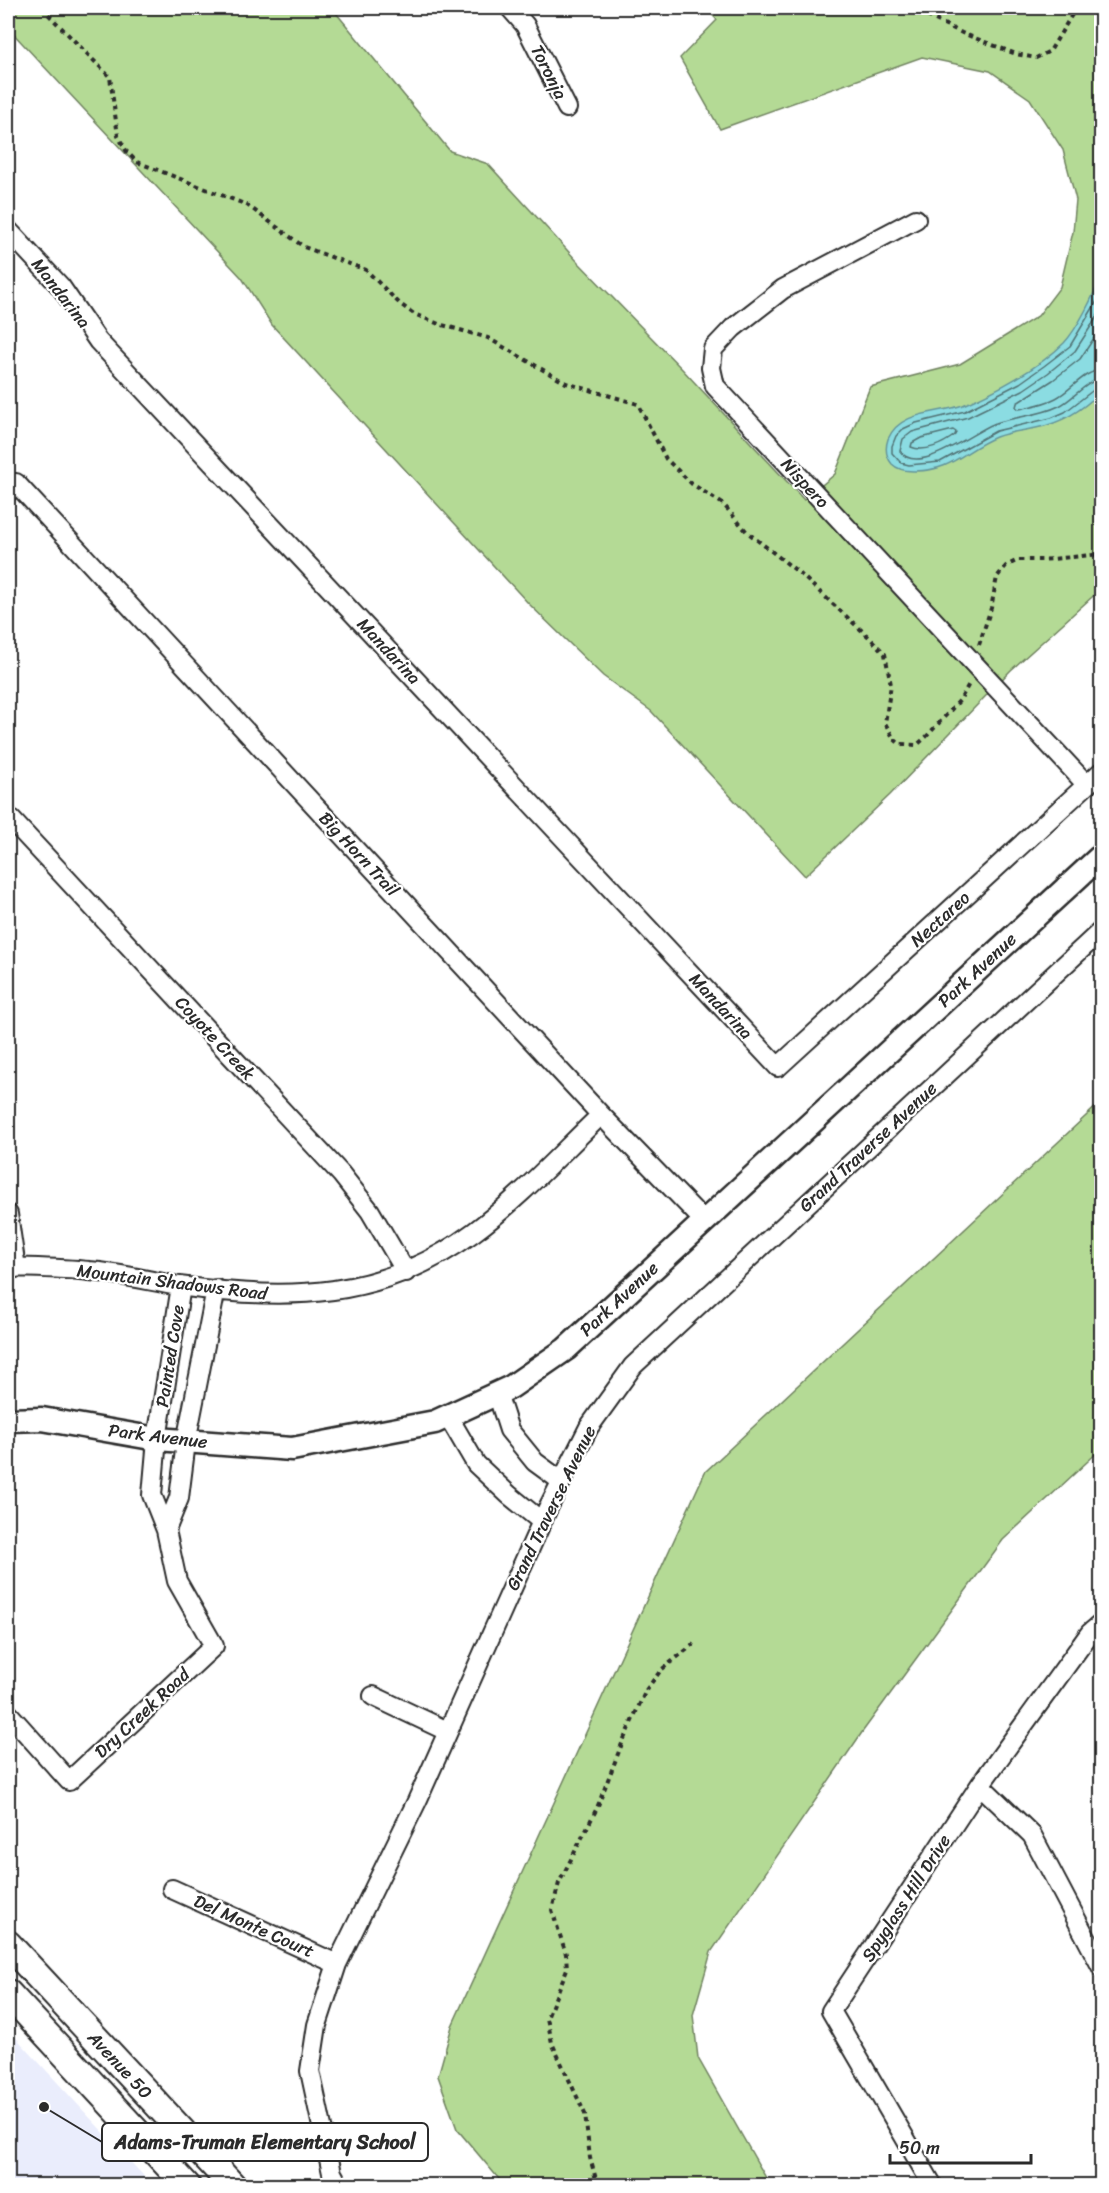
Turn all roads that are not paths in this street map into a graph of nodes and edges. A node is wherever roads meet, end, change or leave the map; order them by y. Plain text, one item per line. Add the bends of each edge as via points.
1 (510, 8) edge
2 (567, 108) dead end
3 (916, 219) dead end
4 (8, 230) edge
5 (12, 488) edge
6 (1101, 771) edge
7 (1087, 785) junction
8 (8, 816) edge
9 (1101, 855) edge
10 (1101, 930) edge
11 (778, 1067) joint
12 (601, 1115) junction
13 (8, 1214) edge
14 (704, 1221) junction
15 (12, 1268) edge
16 (406, 1272) junction
17 (181, 1286) junction
18 (216, 1289) junction
19 (497, 1393) junction
20 (448, 1416) junction
21 (8, 1420) edge
22 (158, 1440) junction
23 (186, 1442) junction
24 (561, 1481) junction
25 (541, 1521) junction
26 (166, 1530) junction
27 (1101, 1623) edge
28 (214, 1646) joint
29 (373, 1695) dead end
30 (8, 1713) edge
31 (447, 1731) junction
32 (980, 1785) junction
33 (172, 1889) dead end
34 (8, 1944) edge
35 (337, 1964) junction
36 (1101, 1968) edge
37 (8, 1993) edge
38 (187, 2186) edge
39 (233, 2186) edge
40 (339, 2186) edge
41 (933, 2186) edge

1 - 2 street, Toronja via 525,25
3 - 7 street, Nispero via 783,289 733,328 713,349 711,368 715,386
4 - 11 street, Mandarina via 61,287 98,341
5 - 12 street, Big Horn Trail
6 - 7 street, Nectareo
7 - 11 street, Nectareo
8 - 16 street, Coyote Creek via 341,1173 370,1211
9 - 14 street, Park Avenue
10 - 24 street, Grand Traverse Avenue via 633,1366 589,1427
12 - 14 street, Big Horn Trail
12 - 16 street, Mountain Shadows Road via 474,1232
13 - 15 street
14 - 19 street, Park Avenue via 566,1349
15 - 17 street, Mountain Shadows Road via 91,1271
16 - 18 street, Mountain Shadows Road via 354,1288 286,1295
17 - 18 street, Mountain Shadows Road
17 - 22 street, Painted Cove
18 - 23 street, Painted Cove
19 - 20 street, Park Avenue
19 - 24 street via 509,1430 535,1462
20 - 23 street, Park Avenue via 435,1422 292,1449
20 - 25 street via 476,1464
21 - 22 street, Park Avenue via 42,1419
22 - 23 street, Park Avenue
22 - 26 street, Painted Cove via 152,1495
23 - 26 street, Painted Cove via 179,1498
24 - 25 street, Grand Traverse Avenue
25 - 31 street, Grand Traverse Avenue
26 - 28 street, Painted Cove via 177,1581
27 - 32 street, Spyglass Hill Drive
28 - 30 street, Dry Creek Road via 69,1781
29 - 31 street
31 - 35 street, Grand Traverse Avenue
32 - 36 street via 1032,1835
32 - 41 street, Spyglass Hill Drive via 831,2011
33 - 35 street, Del Monte Court
34 - 39 main road, Avenue 50
35 - 40 street, Grand Traverse Avenue via 317,2025 310,2070 332,2173
37 - 38 main road, Avenue 50

